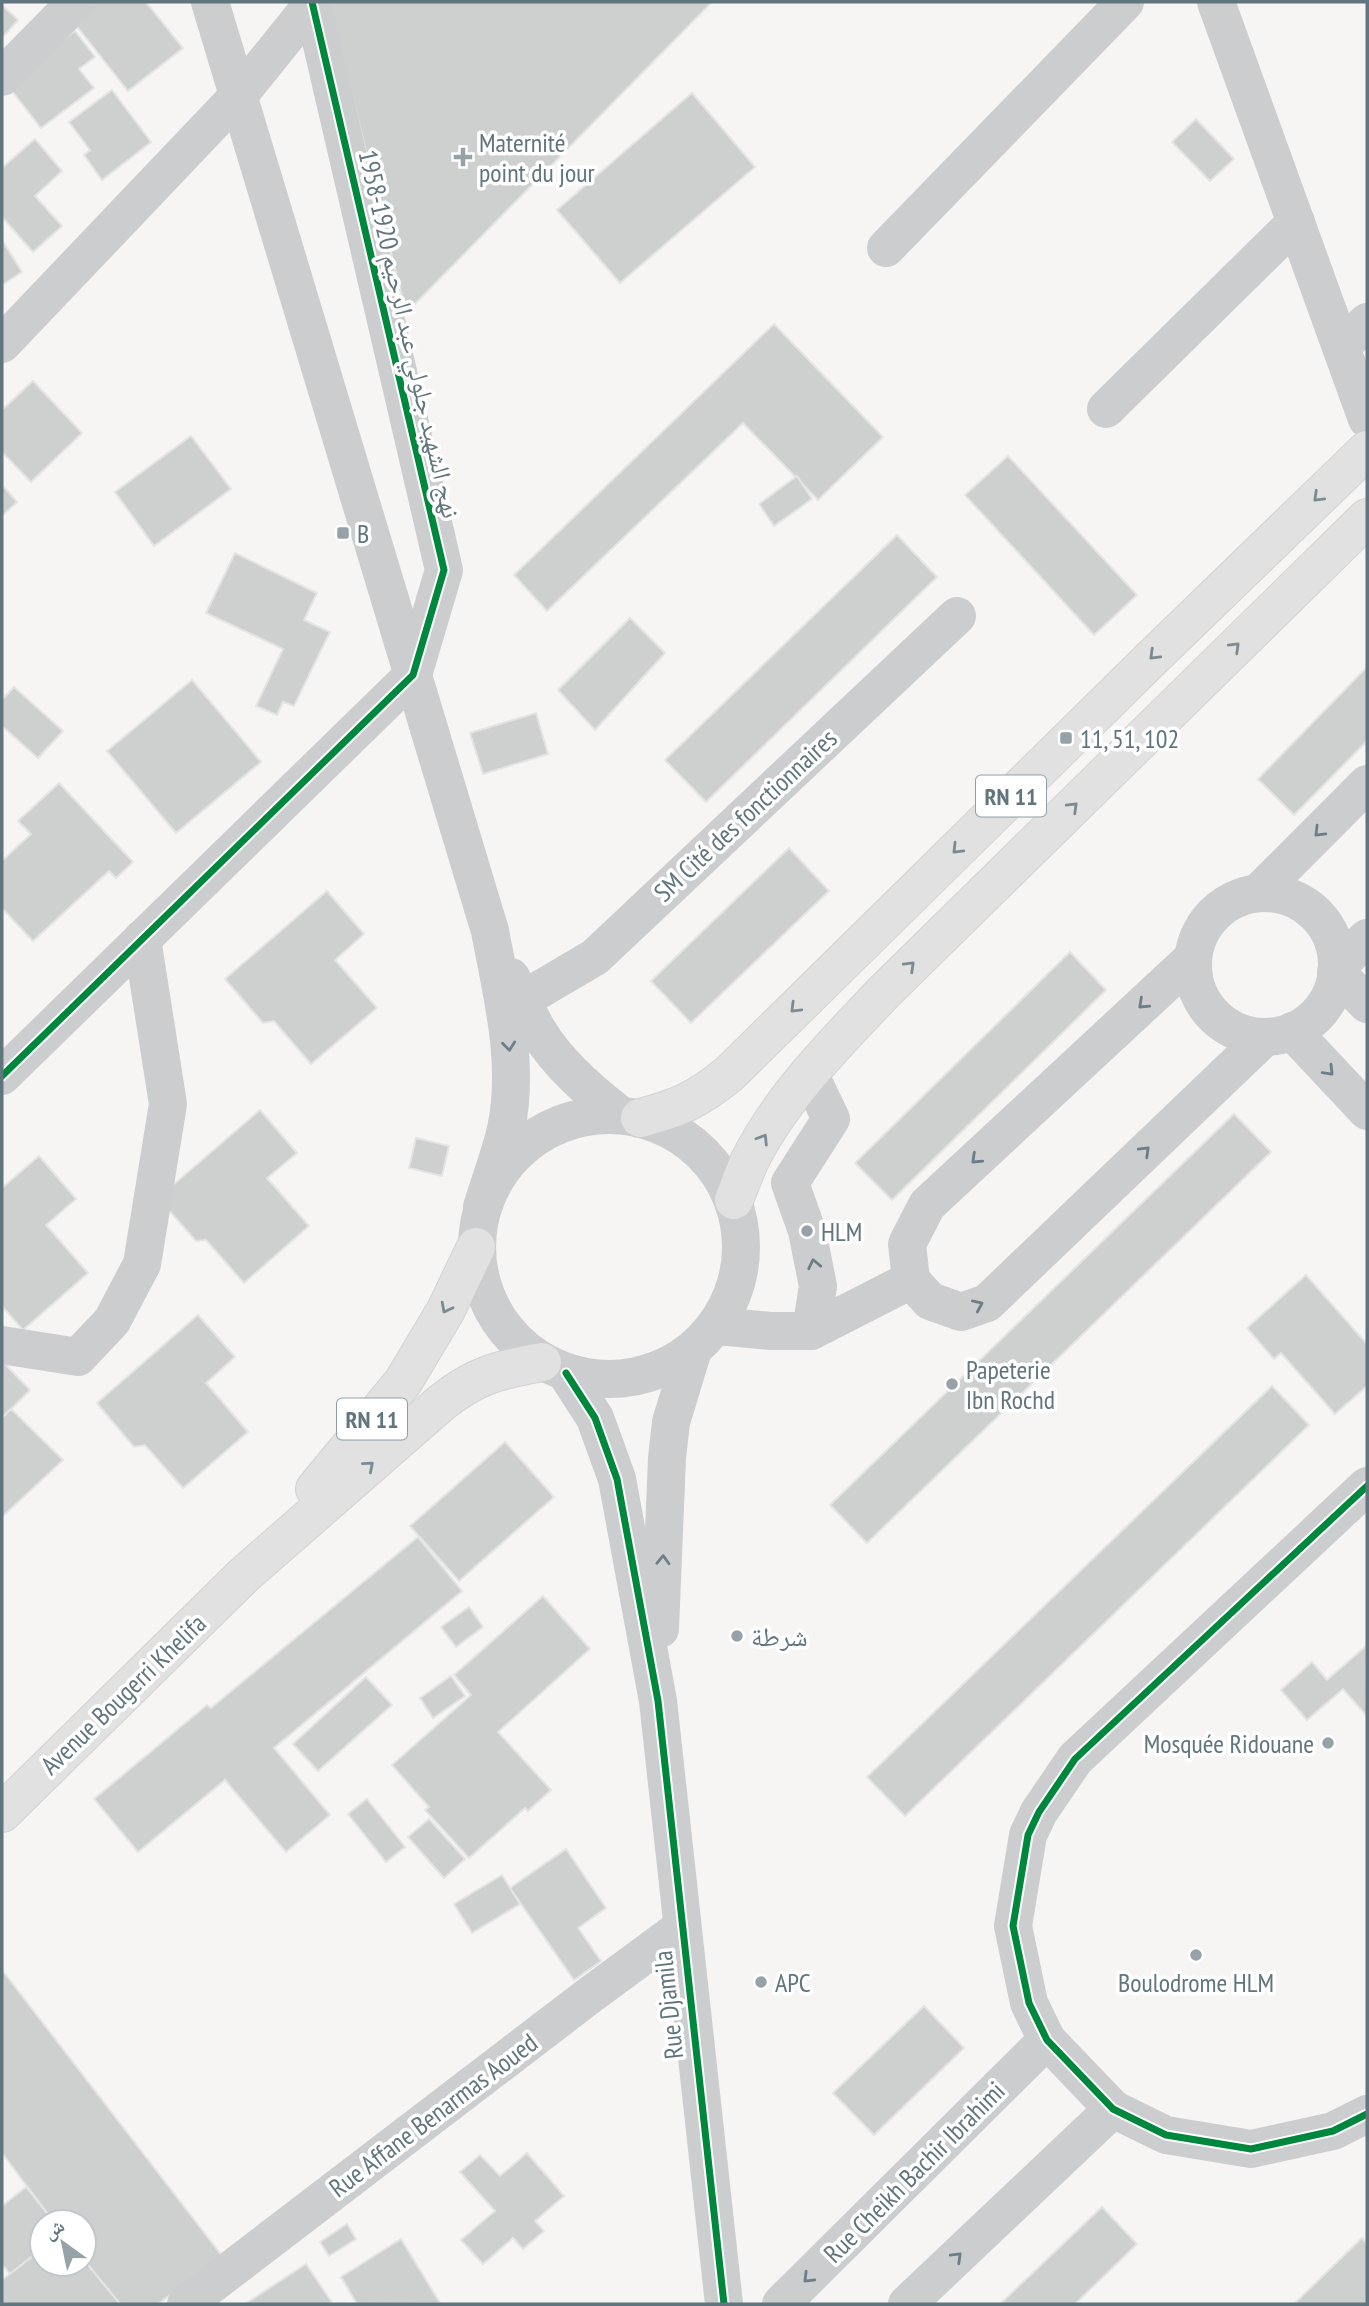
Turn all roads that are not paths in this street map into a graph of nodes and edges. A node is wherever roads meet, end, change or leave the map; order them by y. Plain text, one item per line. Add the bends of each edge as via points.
1 (75, 2) edge
2 (210, 2) edge
3 (313, 2) edge
4 (1125, 2) edge
5 (1216, 2) edge
6 (2, 77) edge
7 (239, 95) junction
8 (1296, 222) junction
9 (886, 248) dead end
10 (1354, 335) edge
11 (2, 344) edge
12 (1107, 409) dead end
13 (1367, 419) edge
14 (1367, 450) edge
15 (1367, 518) edge
16 (957, 616) dead end
17 (413, 675) junction
18 (1367, 784) edge
19 (1258, 893) junction
20 (490, 931) junction
21 (1367, 938) edge
22 (142, 939) junction
23 (1193, 958) junction
24 (1337, 970) junction
25 (522, 1000) junction
26 (1367, 1004) edge
27 (1278, 1034) junction
28 (809, 1073) junction
29 (2, 1076) edge
30 (1367, 1111) edge
31 (629, 1116) junction
32 (734, 1200) junction
33 (482, 1207) junction
34 (476, 1247) junction
35 (911, 1280) junction
36 (811, 1331) junction
37 (705, 1338) junction
38 (2, 1345) edge
39 (554, 1368) junction
40 (1367, 1486) edge
41 (244, 1575) junction
42 (658, 1702) junction
43 (2, 1813) edge
44 (681, 1928) junction
45 (1047, 2040) junction
46 (1113, 2109) junction
47 (1367, 2114) edge
48 (186, 2304) edge
49 (723, 2304) edge
50 (781, 2304) edge
51 (907, 2304) edge

1 - 6 street
2 - 7 street
3 - 7 street
3 - 17 street, نهج الشهيد جلولي عبد الرحيم 1920-1958 via 444,570
4 - 9 street
5 - 8 street
7 - 11 street
7 - 17 street
8 - 10 street
8 - 12 street
10 - 13 street
14 -> 31 main road, RN 11 via 729,1074 684,1105
28 -> 15 main road, RN 11 via 884,992
16 - 25 street, SM Cité des fonctionnaires via 594,957
17 - 20 street
17 - 22 street
18 -> 19 street
19 - 23 street via 1241,896 1212,916 1196,942
19 - 24 street via 1282,895 1305,905 1322,921 1334,943
20 - 25 street
20 -> 33 street via 510,1051 510,1087 506,1128
21 - 24 street
22 - 29 street
22 - 38 street via 168,1104 142,1264 112,1321 78,1357
23 - 27 street via 1204,1004 1220,1021 1242,1033
23 -> 35 street via 927,1205 907,1244
24 - 26 street
24 - 27 street via 1322,1008 1309,1022
25 - 31 street via 539,1033 567,1067 594,1095
27 -> 30 street
35 -> 27 street via 930,1301 961,1312 987,1303
32 -> 28 main road, RN 11 via 750,1159
36 -> 28 street via 818,1286 807,1231 790,1183 831,1119
31 - 32 street via 689,1140 716,1167
31 - 33 street via 583,1117 550,1128 520,1148 498,1175
32 - 37 street via 741,1232 741,1265 733,1297
33 - 34 street
34 - 39 street via 480,1281 493,1313 514,1341
34 -> 41 main road, Avenue Bougerri Khelifa / RN 11 via 446,1310 403,1382
35 - 36 street
36 - 37 street
37 - 39 street via 671,1365 633,1378 592,1379
42 -> 37 street via 671,1422
41 -> 39 main road, Avenue Bougerri Khelifa / RN 11 via 464,1385 506,1368
39 - 42 street via 595,1418 617,1479
40 - 45 street via 1075,1759 1039,1812 1028,1835 1013,1926 1029,2003
41 - 43 main road, Avenue Bougerri Khelifa / RN 11
42 - 44 street, Rue Djamila
44 - 48 street, Rue Affane Benarmas Aoued
44 - 49 street, Rue Djamila
45 - 46 street
45 -> 50 street, Rue Cheikh Bachir Ibrahimi
46 - 47 street via 1166,2136 1251,2149 1333,2131
51 -> 46 street

